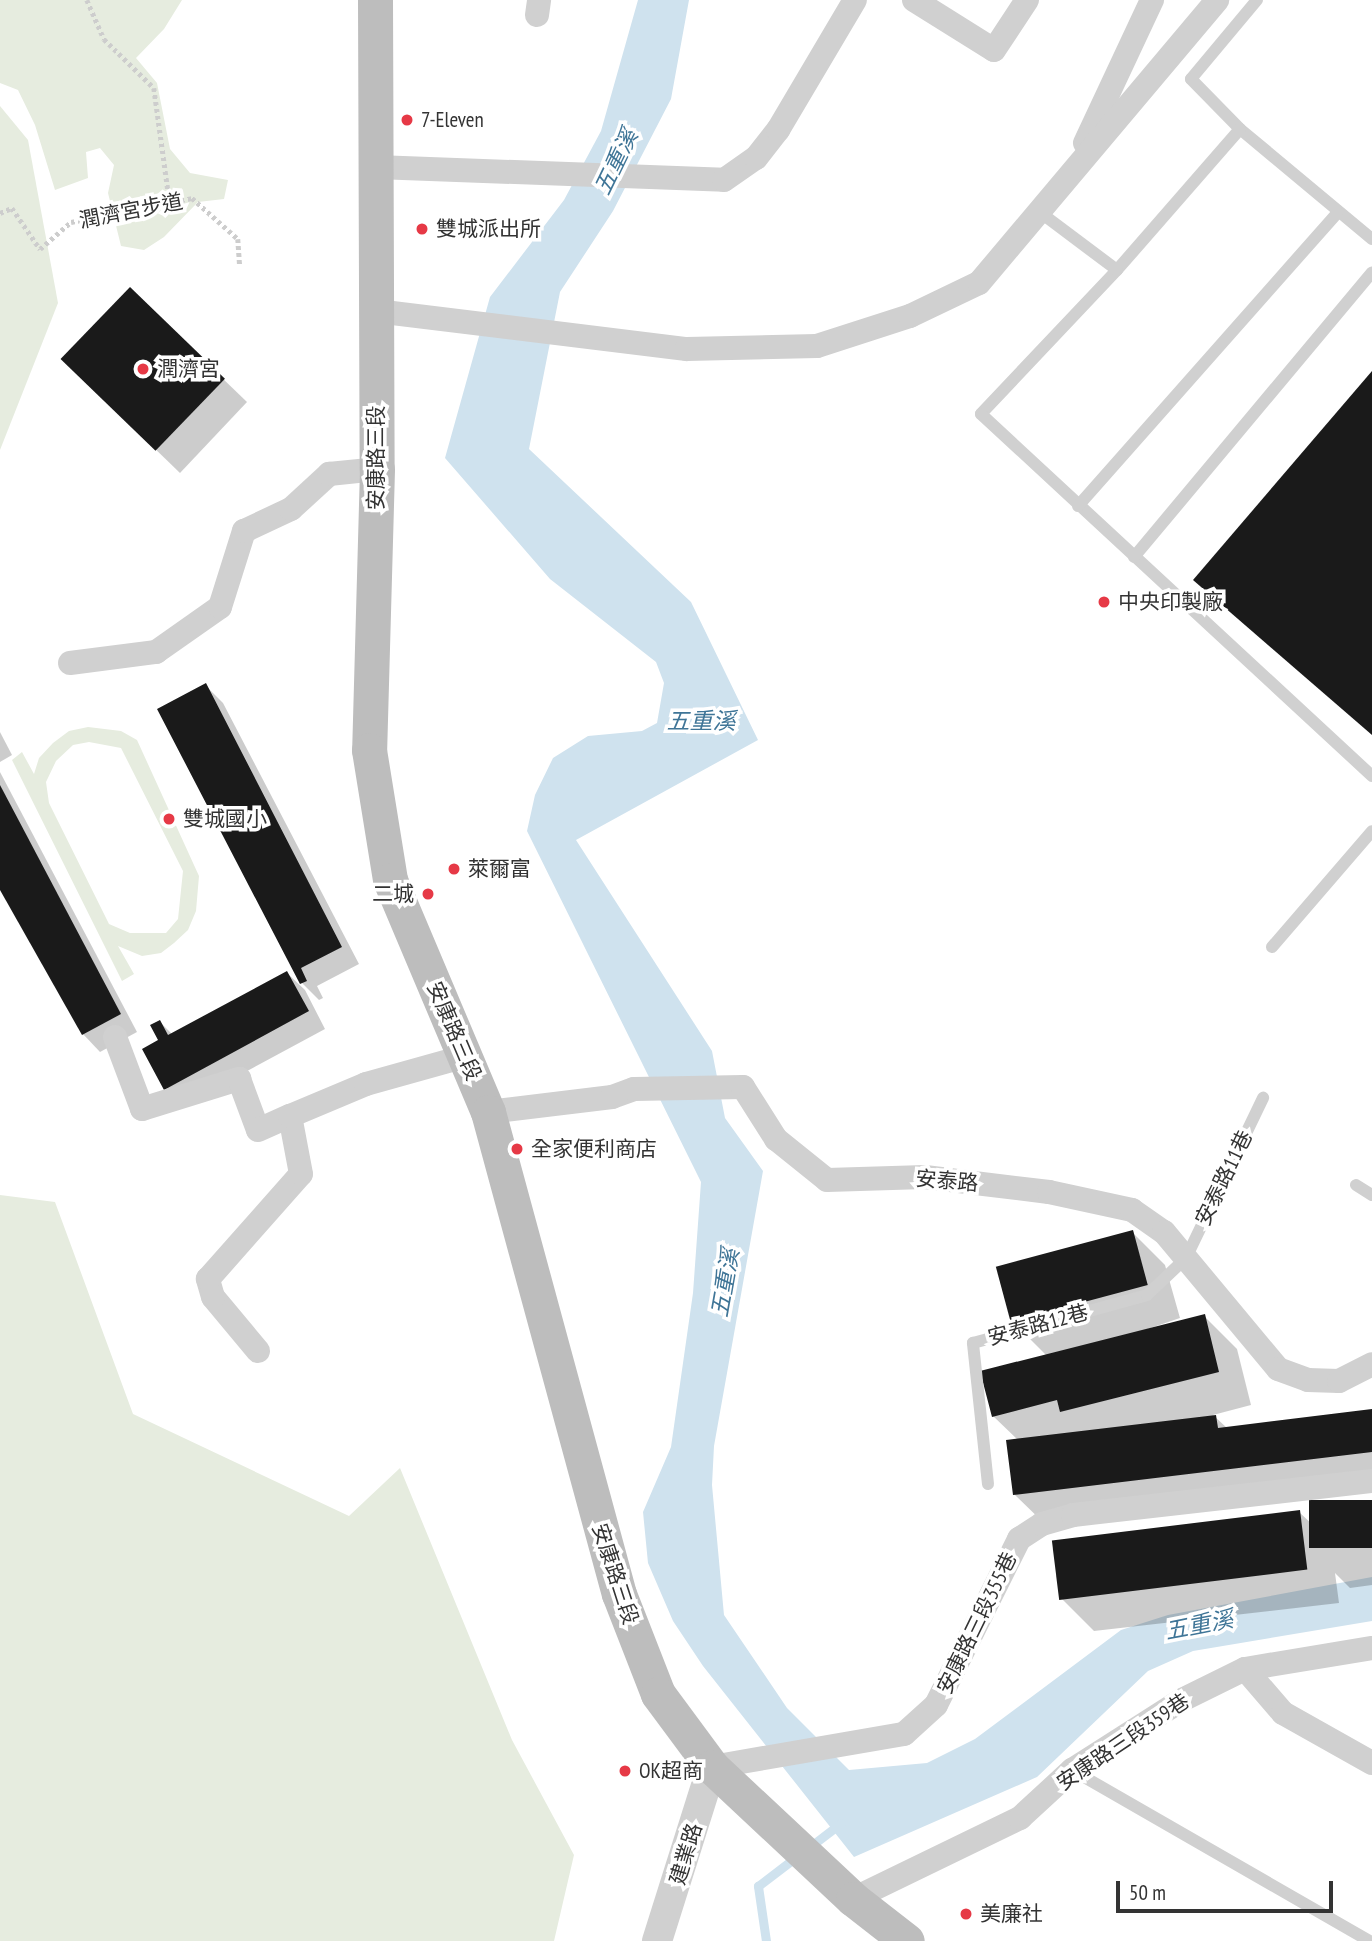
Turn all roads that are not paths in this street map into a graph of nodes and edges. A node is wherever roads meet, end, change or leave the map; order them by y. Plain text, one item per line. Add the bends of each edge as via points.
1 (375, 0) edge
2 (855, 0) edge
3 (914, 0) edge
4 (1027, 0) edge
5 (1153, 0) edge
6 (1217, 0) edge
7 (1257, 0) edge
8 (1240, 129) junction
9 (376, 167) junction
10 (1069, 176) junction
11 (1041, 213) junction
12 (1337, 213) junction
13 (1372, 239) edge
14 (1117, 270) junction
15 (1372, 272) edge
16 (376, 311) junction
17 (377, 469) junction
18 (1078, 506) junction
19 (1134, 557) junction
20 (70, 663) dead end
21 (1372, 776) edge
22 (1372, 831) edge
23 (1272, 947) dead end
24 (115, 1037) dead end
25 (466, 1056) junction
26 (1263, 1098) dead end
27 (488, 1112) junction
28 (290, 1116) junction
29 (1356, 1185) dead end
30 (1372, 1195) edge
31 (1186, 1258) junction
32 (258, 1351) dead end
33 (1372, 1364) edge
34 (1372, 1481) edge
35 (988, 1484) dead end
36 (1372, 1648) edge
37 (1245, 1669) junction
38 (1372, 1763) edge
39 (712, 1767) junction
40 (1072, 1770) junction
41 (853, 1899) junction
42 (657, 1941) edge
43 (907, 1941) edge
44 (1368, 1941) edge

1 - 9 main road, 安康路三段
2 - 9 street via 756,158 724,180
3 - 4 street via 994,50
5 - 10 street
6 - 10 street
7 - 8 lane via 1191,79
8 - 12 lane
8 - 14 lane
9 - 16 main road, 安康路三段
10 - 11 street
11 - 14 lane
11 - 16 street via 979,283 910,316 817,346 687,349
12 - 13 lane
12 - 18 lane
14 - 18 lane via 981,414
15 - 19 lane
16 - 17 main road, 安康路三段
17 - 20 street via 329,474 291,509 244,531 220,607 156,652
17 - 25 main road, 安康路三段 via 369,750 390,880
18 - 19 lane
19 - 21 lane
22 - 23 lane
24 - 28 street via 142,1109 239,1079 258,1130
25 - 27 main road, 安康路三段
25 - 28 street via 366,1084
26 - 31 lane, 安泰路11巷
27 - 31 street, 安泰路 via 611,1097 634,1089 743,1087 776,1139 827,1180 925,1177 1132,1210 1164,1232
27 - 39 main road, 安康路三段 via 619,1594 658,1694
28 - 32 street via 301,1174 208,1279 213,1297
29 - 30 lane
31 - 33 street, 安泰路 via 1278,1369 1308,1380 1339,1381
31 - 35 lane, 安泰路12巷 via 1147,1295 973,1343
34 - 39 street, 安康路三段355巷 via 1073,1515 1042,1524 1019,1539 936,1705 904,1734
36 - 37 street, 安康路三段359巷
37 - 38 street via 1283,1713
37 - 40 street, 安康路三段359巷 via 1182,1700
39 - 41 main road, 安康路三段
39 - 42 street, 建業路
40 - 41 street, 安康路三段359巷 via 1020,1818
40 - 44 lane
41 - 43 main road, 安康路三段

